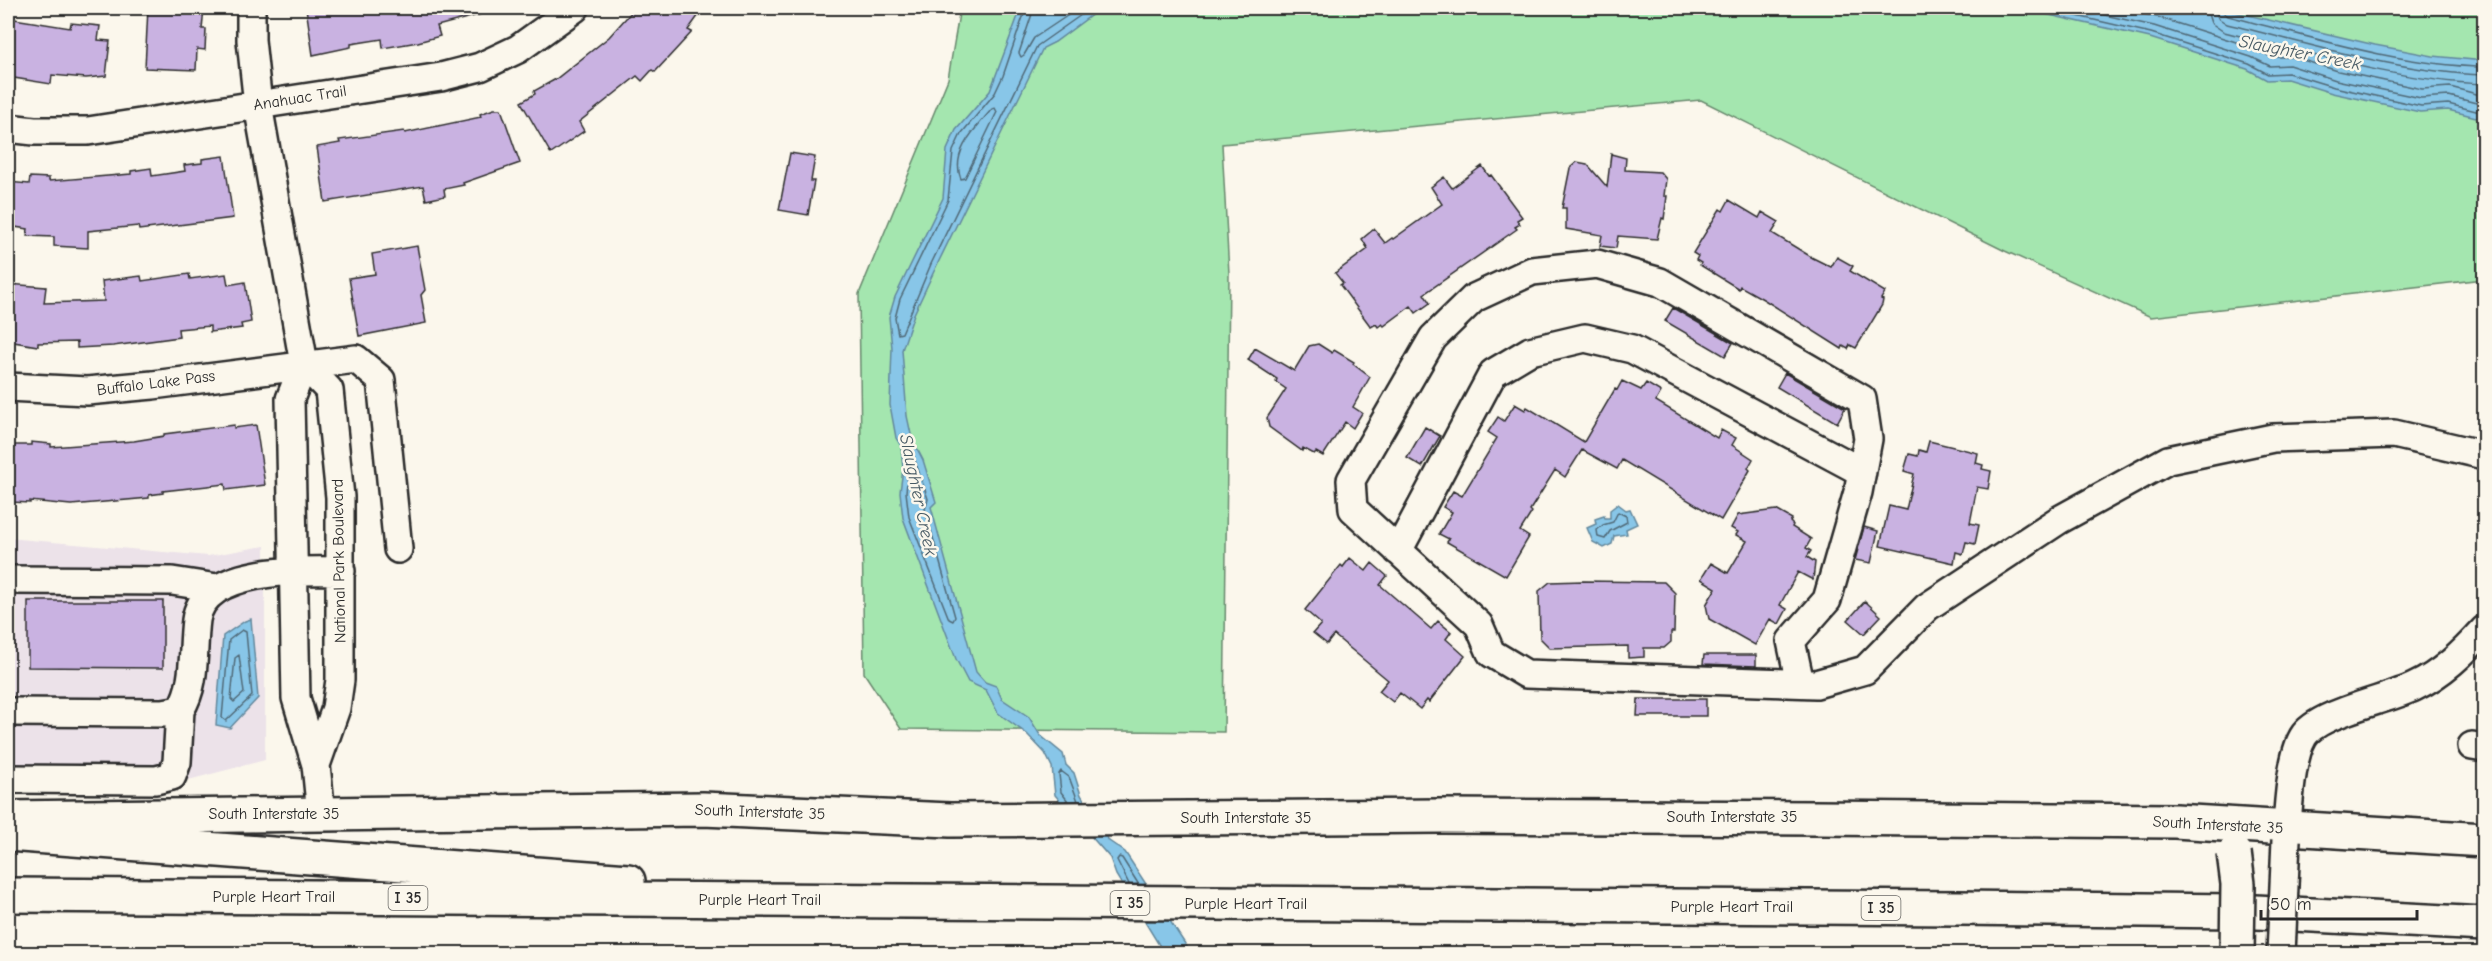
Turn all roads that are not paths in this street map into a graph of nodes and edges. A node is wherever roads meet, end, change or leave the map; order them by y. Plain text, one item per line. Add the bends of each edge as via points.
1 (250, 8) edge
2 (575, 8) edge
3 (258, 105) junction
4 (8, 128) edge
5 (304, 364) junction
6 (8, 387) edge
7 (2484, 455) edge
8 (1862, 471) junction
9 (398, 549) dead end
10 (1398, 551) junction
11 (295, 570) junction
12 (341, 571) junction
13 (8, 580) edge
14 (217, 588) junction
15 (2484, 630) edge
16 (1800, 683) junction
17 (180, 710) junction
18 (8, 712) edge
19 (316, 765) junction
20 (8, 779) edge
21 (321, 814) junction
22 (8, 818) edge
23 (2175, 821) junction
24 (8, 834) edge
25 (2287, 834) junction
26 (2484, 840) edge
27 (8, 895) edge
28 (809, 901) junction
29 (2484, 919) edge
30 (2418, 921) junction
31 (2484, 924) edge
32 (2237, 954) edge
33 (2281, 954) edge

1 - 3 street
2 - 3 street, Anahuac Trail via 518,49 480,67 441,77
3 - 4 street, Anahuac Trail via 88,131
3 - 5 street
5 - 6 street, Buffalo Lake Pass via 87,391
5 - 9 street, Buffalo Lake Pass via 356,359 381,380
5 - 11 street, National Park Boulevard via 290,399
5 - 12 street, National Park Boulevard via 329,390 340,497
7 - 16 street via 2394,434 2273,438 2168,460 2059,520 1927,607 1865,670 1816,684
8 - 10 street via 1632,349 1585,338 1530,351 1493,373
8 - 10 street via 1868,439 1862,399 1660,282 1597,264 1532,271 1474,298 1433,338 1351,480 1353,509
8 - 16 street via 1827,600 1791,641
10 - 16 street via 1479,626 1491,653 1526,675
11 - 12 street
11 - 14 street
11 - 19 street, National Park Boulevard via 296,698
12 - 19 street, National Park Boulevard via 340,680 336,708
13 - 14 street via 172,581
14 - 17 street via 202,600 196,618 192,676 188,698
15 - 25 street via 2457,659 2414,687 2315,724 2304,735 2296,750
17 - 18 street
17 - 20 street via 177,762 172,776 156,780
19 - 21 street, National Park Boulevard
21 - 22 main road, South Interstate 35
21 - 23 main road, South Interstate 35 via 704,809 950,820 1476,816
23 - 25 main road, South Interstate 35
23 - 32 main road, bridge via 2205,826 2229,841 2238,885
24 - 28 main road via 589,876
25 - 26 main road, South Interstate 35
25 - 33 street, bridge
27 - 28 main road, Purple Heart Trail / I 35
28 - 30 main road, Purple Heart Trail / I 35 via 2236,911
29 - 30 main road
30 - 31 main road, Purple Heart Trail / I 35

